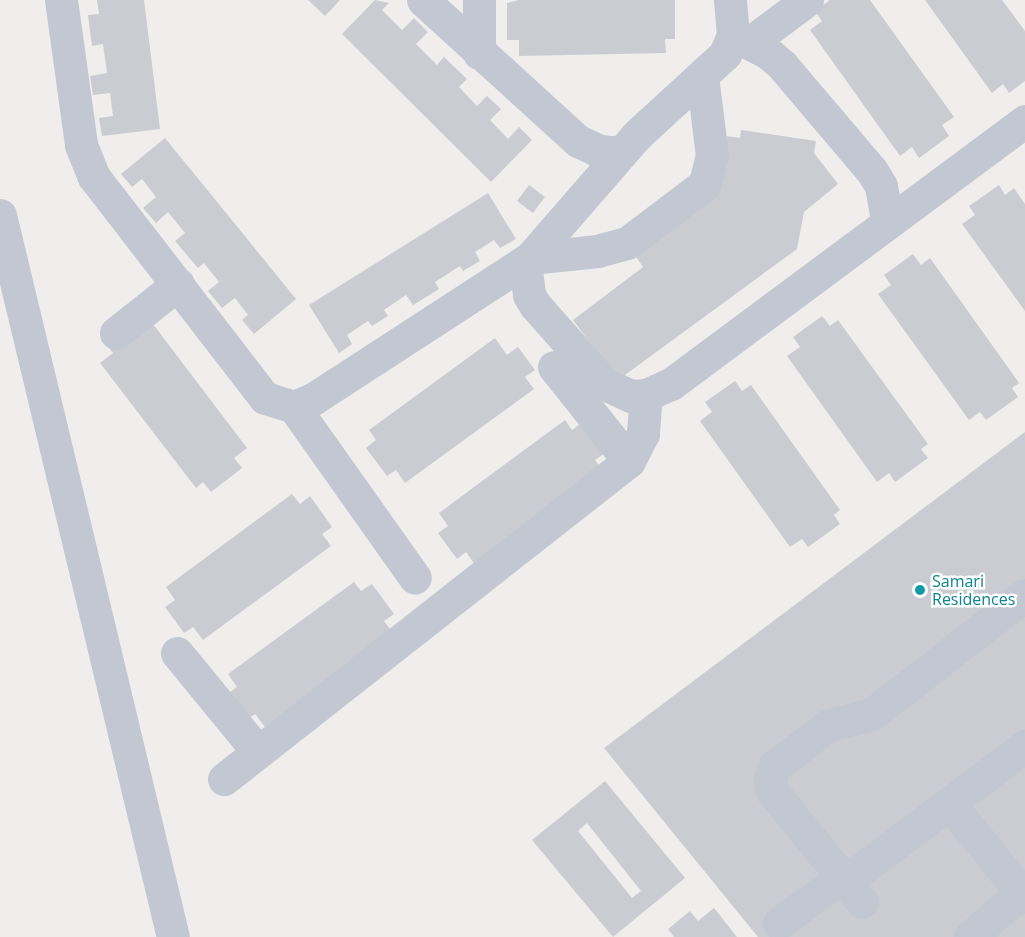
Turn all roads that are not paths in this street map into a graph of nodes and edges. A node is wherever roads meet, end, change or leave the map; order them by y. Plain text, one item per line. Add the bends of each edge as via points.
1 (61, 0) edge
2 (423, 0) edge
3 (479, 0) edge
4 (730, 0) edge
5 (807, 0) edge
6 (742, 39) junction
7 (479, 53) junction
8 (702, 76) junction
9 (1025, 121) edge
10 (621, 153) junction
11 (0, 214) edge
12 (887, 220) junction
13 (530, 258) junction
14 (178, 284) junction
15 (116, 333) dead end
16 (554, 367) dead end
17 (646, 396) junction
18 (294, 407) junction
19 (629, 461) junction
20 (416, 578) dead end
21 (1025, 595) edge
22 (177, 653) dead end
23 (1025, 746) edge
24 (258, 752) junction
25 (224, 779) dead end
26 (949, 803) junction
27 (850, 887) junction
28 (1023, 894) edge
29 (779, 922) dead end
30 (173, 937) edge
31 (970, 937) edge

1 - 14 street via 86,161 103,191
2 - 7 street
3 - 7 street
4 - 6 street
5 - 6 street
6 - 8 street
6 - 12 street via 782,65 872,171 881,186
7 - 10 street via 578,141 599,150
8 - 10 street
8 - 13 street via 712,155 705,184 627,243 598,251
9 - 12 street
10 - 13 street
11 - 30 street
12 - 17 street via 671,384
13 - 17 street via 526,283 535,305 605,384 631,396
13 - 18 street via 313,399
14 - 15 street
14 - 18 street via 265,398
16 - 19 street
17 - 19 street via 643,434
18 - 20 street
19 - 24 street
21 - 27 street via 872,714 827,726 774,767 772,791
22 - 24 street
23 - 26 street
24 - 25 street
26 - 27 street
26 - 28 street
27 - 29 street
28 - 31 street

